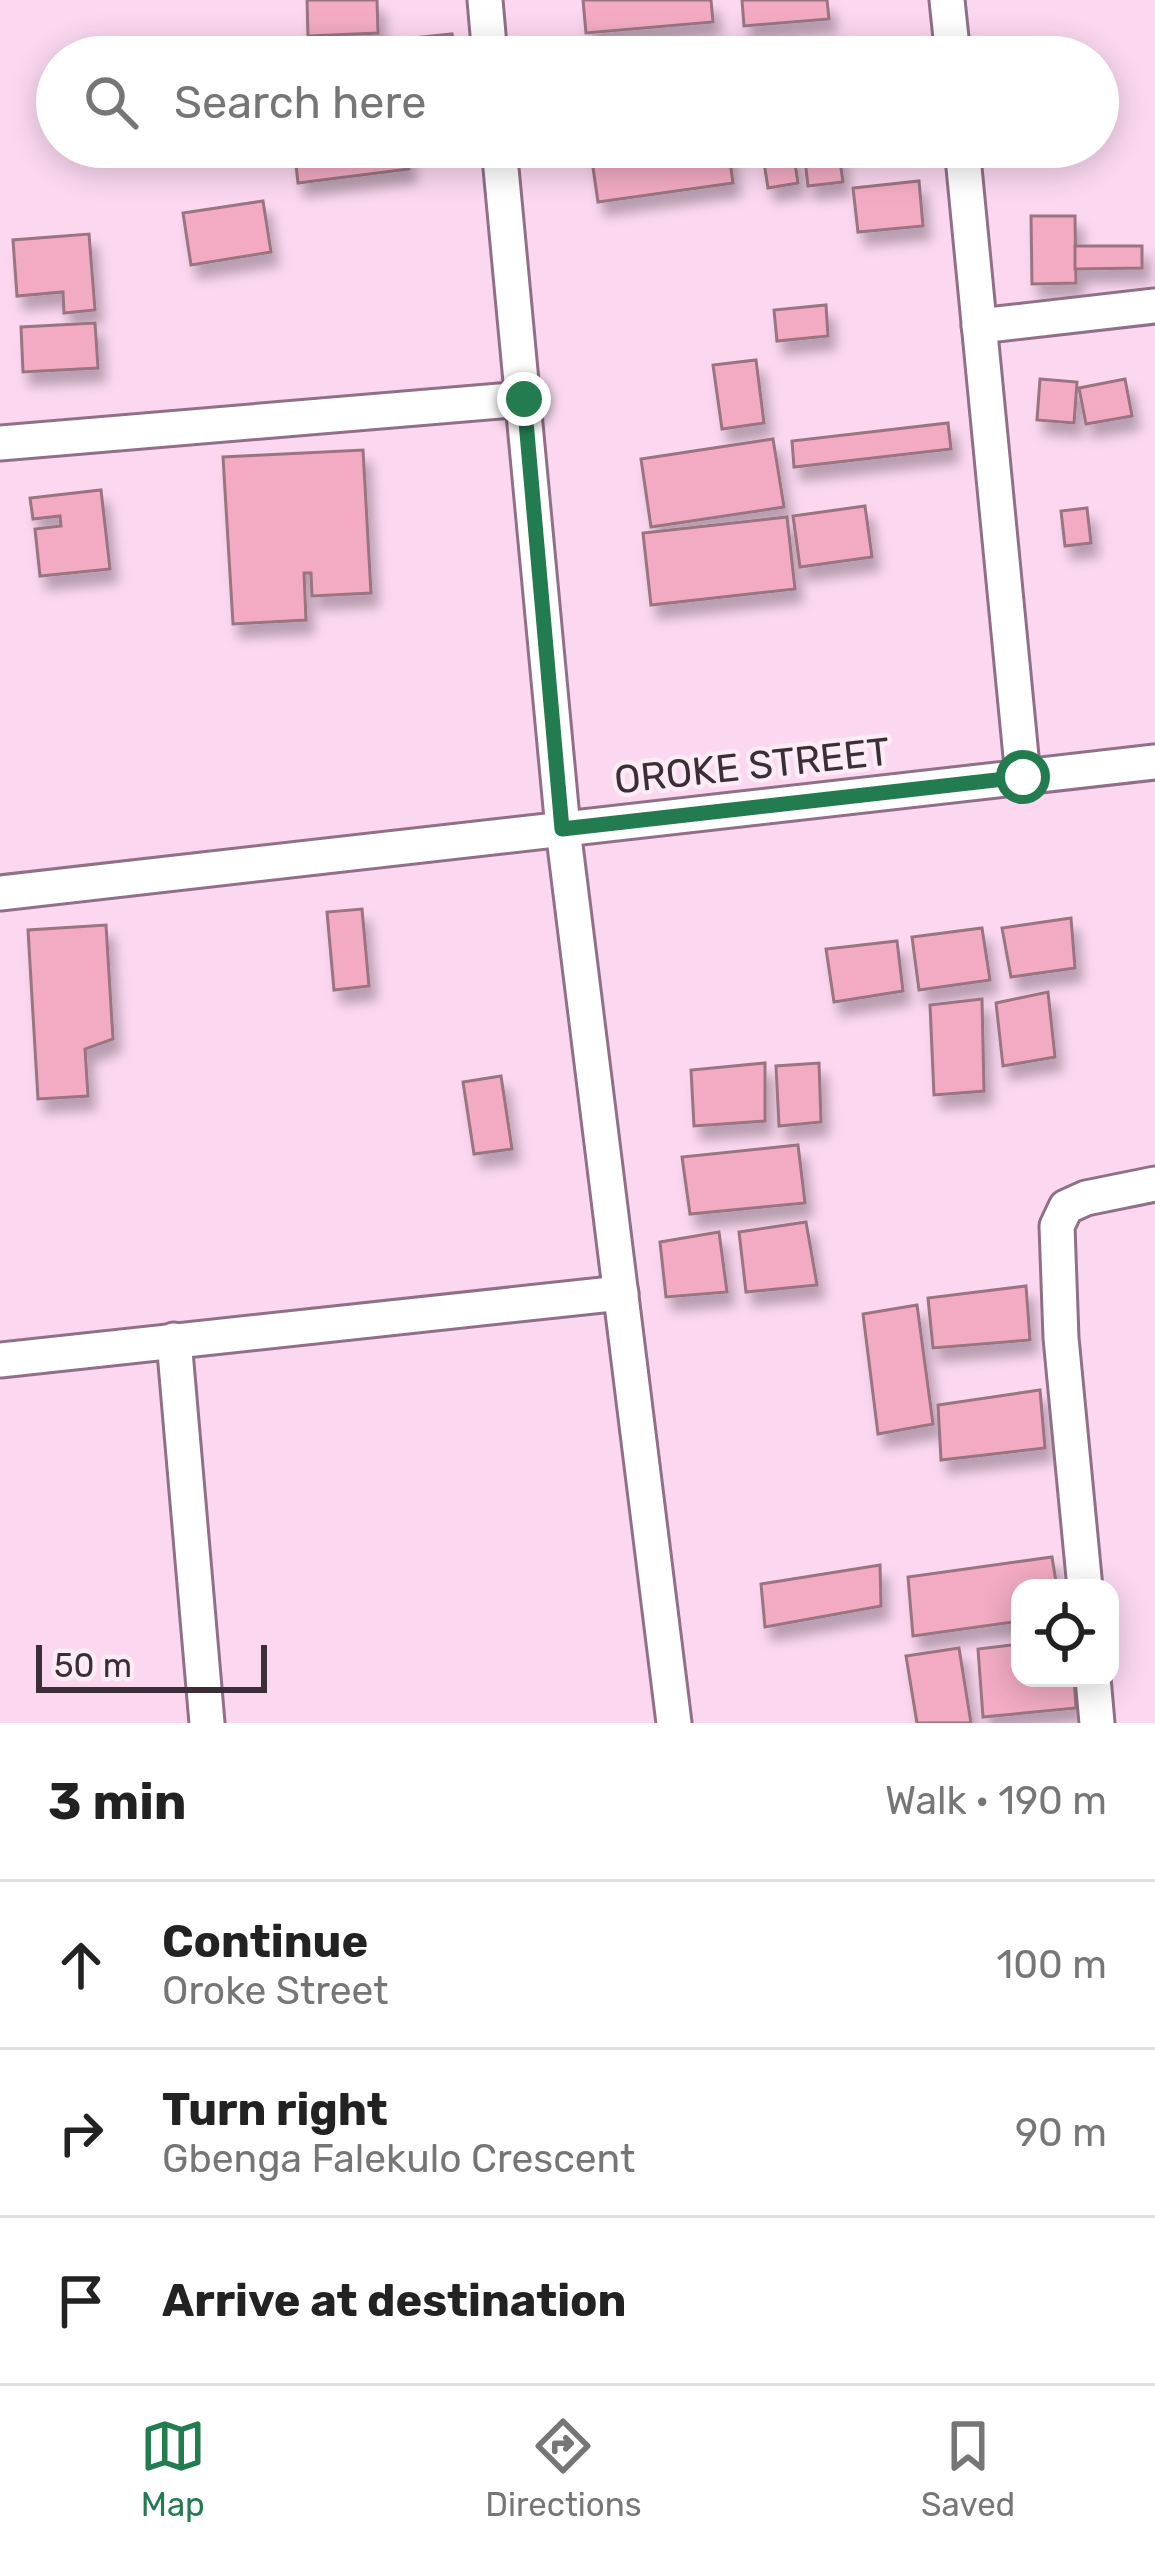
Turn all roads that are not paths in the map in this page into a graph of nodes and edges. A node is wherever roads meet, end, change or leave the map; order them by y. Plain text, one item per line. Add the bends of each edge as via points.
1 (485, 0) edge
2 (947, 0) edge
3 (488, 36) edge
4 (951, 36) edge
5 (501, 168) edge
6 (964, 168) edge
7 (1155, 306) edge
8 (979, 326) junction
9 (524, 399) junction
10 (0, 443) edge
11 (1155, 762) edge
12 (1023, 777) junction
13 (562, 829) junction
14 (0, 893) edge
15 (1155, 1184) edge
16 (621, 1293) junction
17 (174, 1340) junction
18 (0, 1360) edge
19 (1083, 1579) edge
20 (1094, 1687) edge
21 (207, 1723) edge
22 (674, 1723) edge
23 (1097, 1723) edge

1 - 3 street
2 - 4 street
5 - 9 street
6 - 8 street
7 - 8 street
8 - 12 street
9 - 10 street
9 - 13 street
11 - 12 street, OROKE STREET
12 - 13 street, OROKE STREET
13 - 14 street, OROKE STREET
13 - 16 street
15 - 19 street via 1086,1198 1066,1207 1057,1226
16 - 17 street
16 - 22 street
17 - 18 street
17 - 21 street
20 - 23 street

